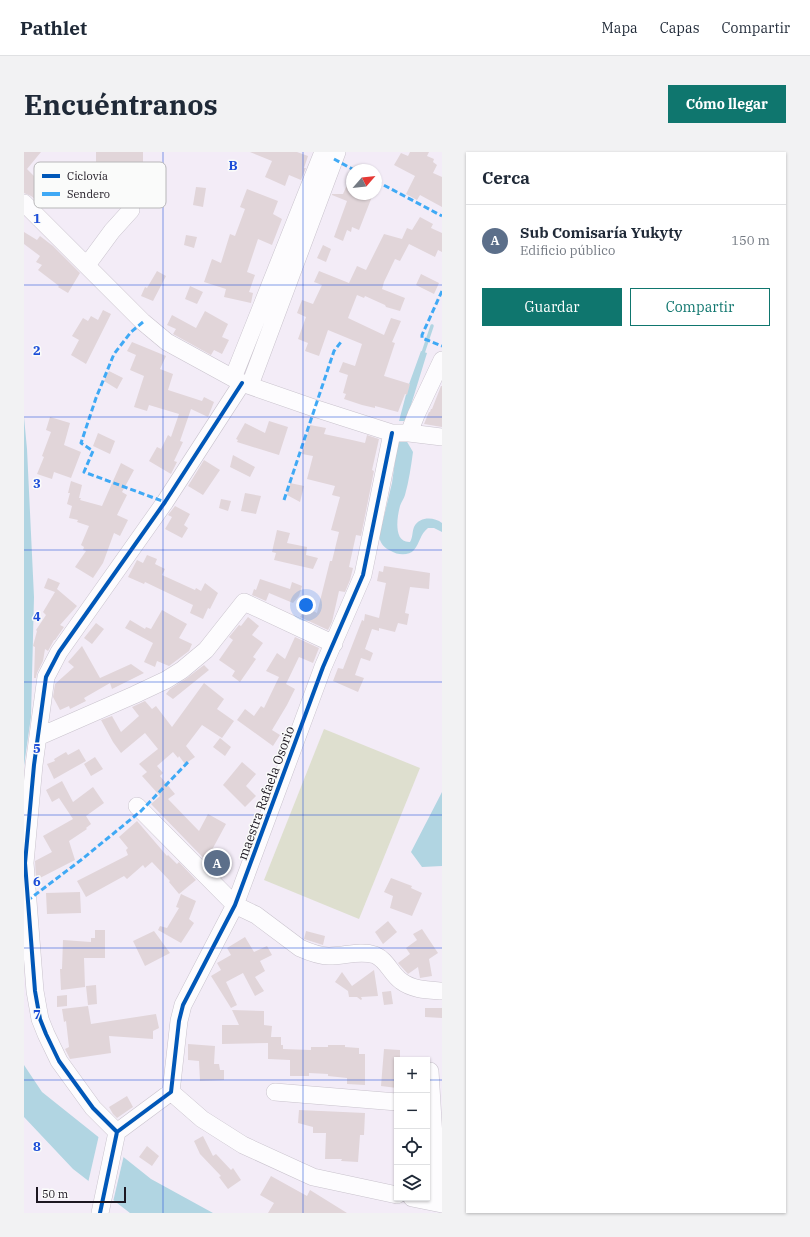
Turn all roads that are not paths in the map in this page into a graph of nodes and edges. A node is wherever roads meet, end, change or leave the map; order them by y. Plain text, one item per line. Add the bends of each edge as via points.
1 (323, 152) edge
2 (337, 152) edge
3 (24, 203) edge
4 (131, 210) dead end
5 (87, 265) junction
6 (442, 360) edge
7 (242, 382) junction
8 (392, 433) junction
9 (409, 433) junction
10 (442, 437) edge
11 (334, 644) junction
12 (38, 737) junction
13 (137, 806) dead end
14 (235, 905) junction
15 (442, 991) edge
16 (171, 1092) junction
17 (275, 1092) dead end
18 (394, 1102) edge
19 (430, 1114) edge
20 (116, 1135) junction
21 (394, 1194) edge
22 (426, 1201) edge
23 (440, 1204) edge
24 (100, 1213) edge

1 - 7 street
2 - 7 street
3 - 5 street
4 - 5 street
5 - 7 street via 143,322 167,342
6 - 9 street
7 - 8 street
7 - 12 street via 165,502 52,663 46,677
8 - 9 street
8 - 11 street, maestra Rafaela Osorio via 365,568 357,593
9 - 10 street
11 - 12 street via 244,602 206,650 182,670 134,695
11 - 14 street, maestra Rafaela Osorio via 323,667
12 - 20 street via 25,863 35,991 40,1019 59,1061
13 - 14 street
14 - 15 street via 256,915 308,952 329,956 368,953 386,963 400,981 419,989
14 - 16 street, maestra Rafaela Osorio via 183,1005
16 - 20 street
16 - 21 street via 202,1119 243,1145 313,1177
17 - 18 street
19 - 23 street
20 - 24 street
22 - 23 street

